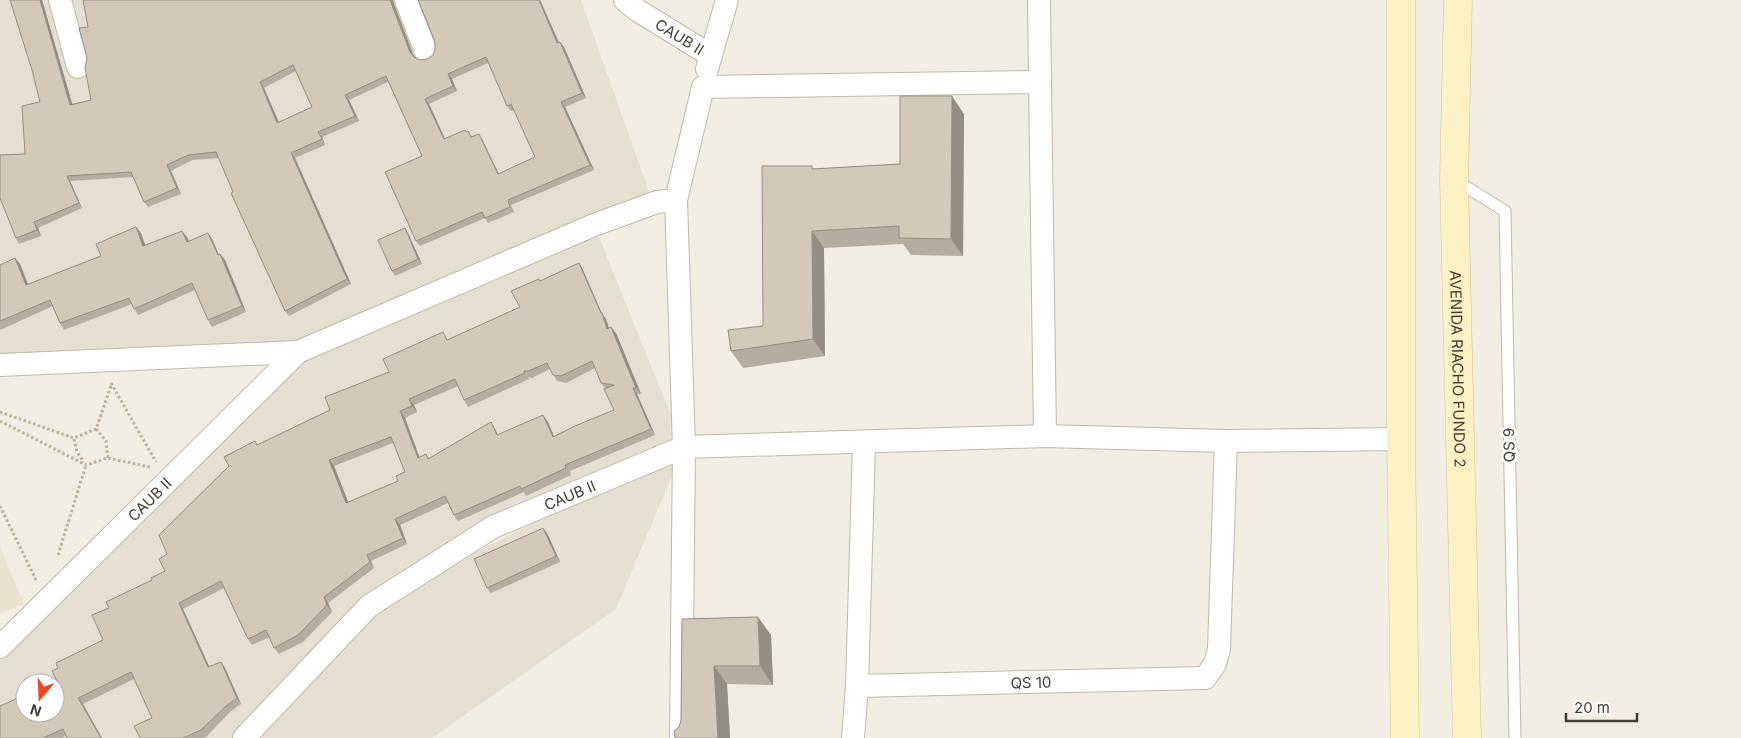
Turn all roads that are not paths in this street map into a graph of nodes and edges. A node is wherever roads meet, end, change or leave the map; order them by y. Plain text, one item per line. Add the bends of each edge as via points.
1 (60, 0) edge
2 (406, 0) edge
3 (625, 0) edge
4 (727, 0) edge
5 (1039, 0) edge
6 (1401, 0) edge
7 (1458, 0) edge
8 (426, 52) dead end
9 (710, 55) junction
10 (78, 67) dead end
11 (1040, 82) junction
12 (703, 87) junction
13 (1454, 180) junction
14 (676, 200) junction
15 (298, 352) junction
16 (0, 365) edge
17 (1045, 436) junction
18 (1401, 439) junction
19 (1226, 441) junction
20 (864, 443) junction
21 (684, 447) junction
22 (0, 647) edge
23 (857, 686) junction
24 (244, 738) edge
25 (681, 738) edge
26 (854, 738) edge
27 (1405, 738) edge
28 (1467, 738) edge
29 (1515, 738) edge

1 - 10 street
2 - 8 street
3 - 9 street, CAUB II
4 - 9 street
5 - 11 street
6 - 18 main road
7 - 13 main road, AVENIDA RIACHO FUNDO 2
9 - 12 street
11 - 12 street
11 - 17 street
12 - 14 street
13 - 28 main road, AVENIDA RIACHO FUNDO 2
13 - 29 lane, QS 9 via 1505,210
14 - 15 street, CAUB II via 657,202 594,226
14 - 21 street
15 - 16 street, CAUB II
15 - 22 street, CAUB II
17 - 19 street
17 - 20 street
18 - 19 street
18 - 27 main road
19 - 23 street, QS 10 via 1219,648 1215,664 1205,678
20 - 21 street
20 - 23 street
21 - 24 street, CAUB II via 493,527 369,606
21 - 25 street
23 - 26 street

